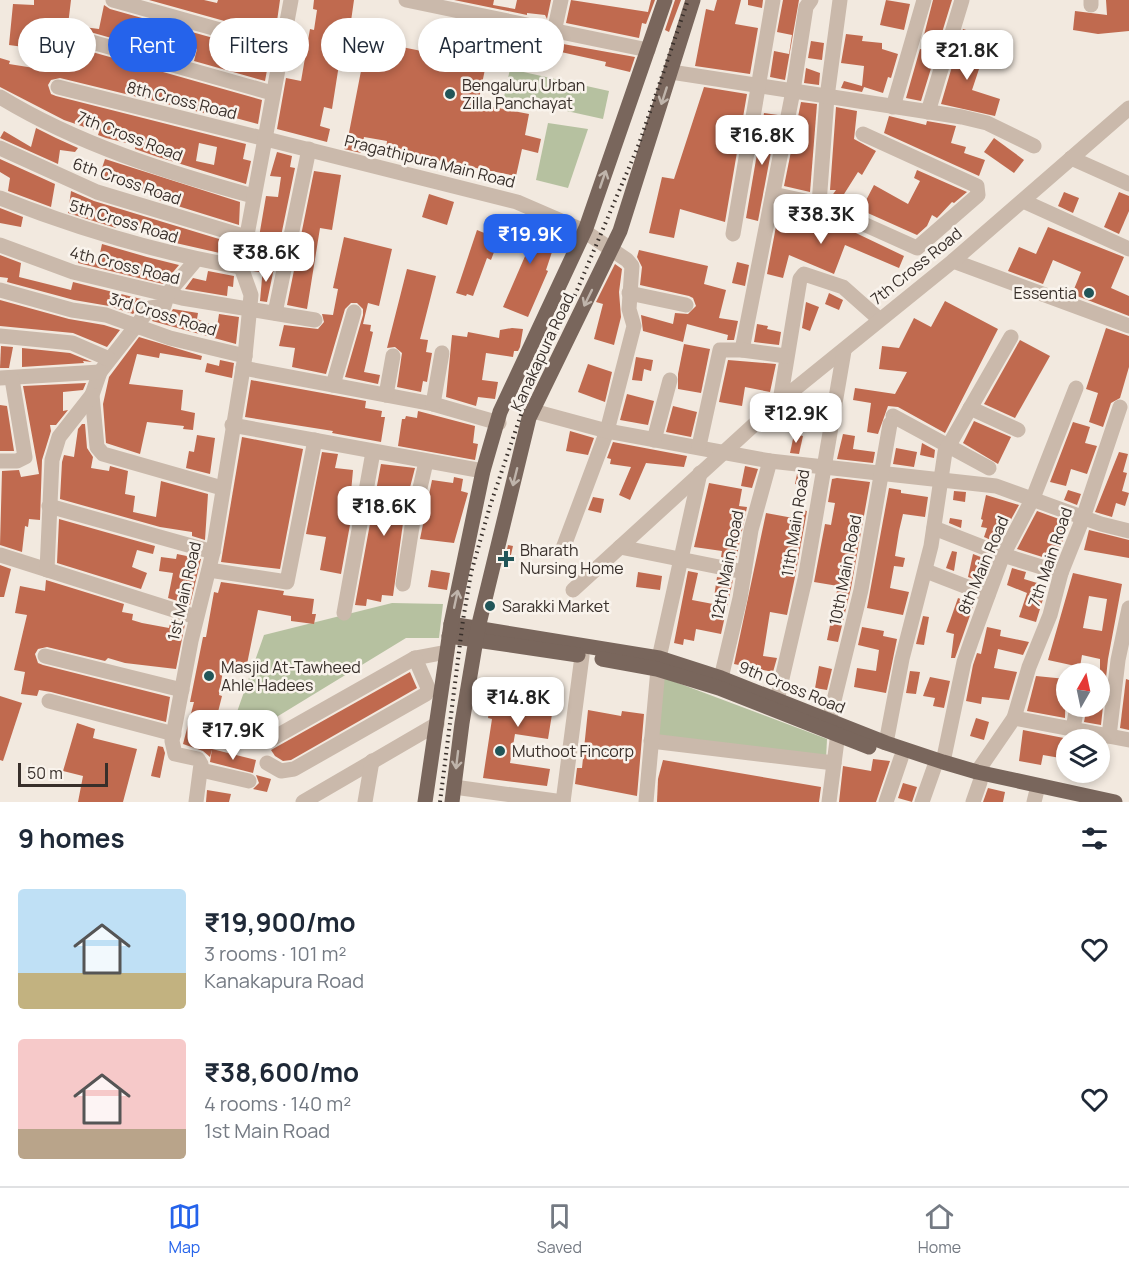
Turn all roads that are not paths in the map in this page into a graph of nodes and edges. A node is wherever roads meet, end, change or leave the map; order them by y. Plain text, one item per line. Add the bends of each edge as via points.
1 (113, 0) edge
2 (291, 0) edge
3 (406, 0) edge
4 (561, 0) edge
5 (665, 0) edge
6 (693, 0) edge
7 (773, 0) edge
8 (811, 0) edge
9 (840, 0) edge
10 (924, 0) edge
11 (962, 0) edge
12 (446, 4) edge
13 (288, 18) edge
14 (500, 18) edge
15 (557, 18) edge
16 (209, 27) edge
17 (564, 34) edge
18 (96, 43) edge
19 (648, 50) junction
20 (277, 72) edge
21 (671, 72) junction
22 (58, 87) dead end
23 (760, 87) junction
24 (793, 91) junction
25 (272, 93) junction
26 (0, 97) edge
27 (827, 97) junction
28 (893, 107) junction
29 (928, 112) junction
30 (1126, 113) edge
31 (863, 134) dead end
32 (263, 139) junction
33 (1035, 146) dead end
34 (0, 148) edge
35 (309, 149) junction
36 (1071, 158) junction
37 (1129, 183) edge
38 (773, 194) junction
39 (253, 196) junction
40 (0, 198) edge
41 (1023, 201) junction
42 (819, 204) junction
43 (584, 231) junction
44 (733, 234) dead end
45 (246, 237) junction
46 (0, 245) edge
47 (611, 249) junction
48 (1129, 249) edge
49 (196, 260) junction
50 (952, 261) junction
51 (241, 267) junction
52 (0, 290) edge
53 (168, 293) junction
54 (630, 293) junction
55 (687, 305) dead end
56 (250, 308) junction
57 (354, 312) dead end
58 (275, 314) junction
59 (879, 319) junction
60 (315, 320) dead end
61 (136, 326) junction
62 (1129, 326) edge
63 (0, 336) edge
64 (1011, 337) dead end
65 (742, 350) junction
66 (844, 351) junction
67 (442, 353) dead end
68 (393, 356) dead end
69 (786, 356) junction
70 (109, 359) junction
71 (244, 362) junction
72 (100, 372) junction
73 (6, 378) edge
74 (669, 380) dead end
75 (333, 386) junction
76 (1076, 388) dead end
77 (92, 395) junction
78 (386, 395) junction
79 (780, 401) junction
80 (433, 404) junction
81 (1120, 407) dead end
82 (970, 408) junction
83 (532, 411) junction
84 (499, 423) junction
85 (232, 425) junction
86 (1018, 430) dead end
87 (608, 431) junction
88 (315, 440) junction
89 (654, 440) junction
90 (948, 446) junction
91 (699, 447) junction
92 (723, 451) junction
93 (373, 452) junction
94 (54, 455) junction
95 (25, 457) junction
96 (770, 460) junction
97 (0, 461) edge
98 (426, 462) junction
99 (823, 468) junction
100 (989, 468) dead end
101 (483, 471) junction
102 (700, 473) junction
103 (881, 474) junction
104 (942, 480) junction
105 (222, 488) junction
106 (1033, 498) junction
107 (49, 506) junction
108 (1083, 518) junction
109 (934, 528) junction
110 (1129, 531) edge
111 (620, 547) junction
112 (562, 551) dead end
113 (213, 552) junction
114 (0, 555) edge
115 (1003, 555) junction
116 (679, 557) junction
117 (47, 570) junction
118 (209, 570) junction
119 (926, 571) junction
120 (744, 572) junction
121 (1061, 573) junction
122 (403, 584) dead end
123 (573, 590) dead end
124 (988, 595) junction
125 (1129, 608) edge
126 (344, 612) dead end
127 (196, 617) junction
128 (450, 630) junction
129 (477, 634) junction
130 (45, 656) dead end
131 (582, 656) junction
132 (446, 660) junction
133 (658, 664) junction
134 (418, 665) junction
135 (721, 678) junction
136 (182, 690) junction
137 (777, 700) junction
138 (49, 701) dead end
139 (1075, 717) edge
140 (1014, 718) junction
141 (436, 724) junction
142 (835, 727) junction
143 (1072, 729) joint
144 (1110, 729) edge
145 (174, 734) junction
146 (1110, 736) edge
147 (1129, 740) edge
148 (268, 741) dead end
149 (651, 741) junction
150 (886, 743) junction
151 (901, 758) junction
152 (372, 761) junction
153 (267, 763) dead end
154 (834, 763) junction
155 (938, 765) junction
156 (201, 770) junction
157 (978, 777) junction
158 (249, 780) dead end
159 (453, 794) edge
160 (1036, 794) edge
161 (196, 802) edge
162 (305, 802) edge
163 (365, 802) edge
164 (425, 802) edge
165 (563, 802) edge
166 (646, 802) edge
167 (829, 802) edge
168 (886, 802) edge
169 (922, 802) edge
170 (973, 802) edge
171 (1071, 802) edge
172 (1115, 802) edge

1 - 16 street
2 - 13 street, 1st Main Road
3 - 12 street
4 - 15 street
5 - 19 main road, Kanakapura Road
6 - 21 main road, Kanakapura Road
7 - 23 street
8 - 24 street via 806,7
9 - 27 street
10 - 28 street
11 - 29 street
12 - 14 street
17 - 19 street
18 - 25 street
43 -> 19 main road, Kanakapura Road
20 - 25 street, 1st Main Road
21 - 23 street
21 -> 47 main road, Kanakapura Road
22 - 32 street, 8th Cross Road
23 - 24 street
23 - 44 street
24 - 27 street
24 - 38 street
25 - 32 street, 1st Main Road
26 - 39 street, 7th Cross Road via 33,117 90,142
27 - 28 street
27 - 42 street
28 - 29 street
29 - 33 street via 987,123
30 - 36 street, 7th Cross Road
31 - 42 street via 977,186 978,195 918,248
32 - 35 street, Pragathipura Main Road
32 - 39 street, 1st Main Road
34 - 45 street, 6th Cross Road via 97,192
35 - 43 street, Pragathipura Main Road via 517,202
35 - 58 street
36 - 37 street
36 - 41 street, 7th Cross Road
38 - 42 street
38 - 65 street
39 - 45 street, 1st Main Road
40 - 49 street, 5th Cross Road via 113,238
41 - 48 street
41 - 50 street, 7th Cross Road
43 - 47 street, Pragathipura Main Road
43 - 84 main road, Kanakapura Road via 500,412
45 - 51 street, 1st Main Road
46 - 53 street, 4th Cross Road via 73,272
47 - 54 street, Pragathipura Main Road via 632,266
47 -> 83 main road, Kanakapura Road
49 - 51 street, 5th Cross Road
49 - 53 street
50 - 59 street, 7th Cross Road
50 - 62 street
51 - 56 street, 1st Main Road via 251,295
52 - 61 street, 3rd Cross Road
53 - 56 street, 4th Cross Road
53 - 61 street via 164,306 152,306
54 - 55 street
54 - 87 street via 634,326
56 - 58 street, 4th Cross Road
56 - 71 street, 1st Main Road
57 - 75 street
58 - 60 street, 4th Cross Road
59 - 66 street, 7th Cross Road
59 - 69 street via 843,287 804,274
61 - 70 street
61 - 71 street, 3rd Cross Road
63 - 70 street via 72,344
64 - 82 street
65 - 69 street
65 - 91 street via 723,348 717,354
66 - 79 street, 7th Cross Road
66 - 99 street, 11th Main Road
67 - 80 street
68 - 78 street
69 - 79 street
70 - 72 street
71 - 75 street
71 - 85 street, 1st Main Road
72 - 73 street
72 - 77 street
73 - 95 street
74 - 89 street
75 - 78 street
76 - 106 street, 8th Main Road
77 - 94 street via 59,437
77 - 105 street via 99,452
78 - 80 street
79 - 92 street, 7th Cross Road
80 - 84 street
81 - 108 street, 7th Main Road
82 - 86 street
82 - 90 street
83 - 87 street
83 -> 129 main road, Kanakapura Road
84 - 101 main road, Kanakapura Road
85 - 88 street
85 - 105 street, 1st Main Road
87 - 89 street
87 - 112 street
88 - 93 street
88 - 118 street via 287,582
89 - 91 street
90 - 100 street
90 - 103 street, 10th Main Road via 892,420
90 - 104 street
91 - 92 street
92 - 96 street
92 - 102 street, 7th Cross Road
93 - 98 street
93 - 126 street
94 - 95 street
94 - 107 street
95 - 97 street
96 - 99 street
96 - 120 street, 12th Main Road
98 - 101 street
98 - 122 street
99 - 103 street
99 - 137 street, 11th Main Road via 805,579
128 -> 101 main road, Kanakapura Road
102 - 111 street, 7th Cross Road
102 - 116 street
103 - 104 street
103 - 142 street, 10th Main Road
104 - 106 street via 996,486
104 - 109 street
105 - 113 street, 1st Main Road
106 - 108 street
106 - 115 street, 8th Main Road
107 - 113 street
107 - 117 street
108 - 110 street
108 - 121 street, 7th Main Road
109 - 115 street
109 - 119 street
111 - 116 street
111 - 123 street, 7th Cross Road
113 - 118 street, 1st Main Road
114 - 117 street
115 - 121 street
115 - 124 street, 8th Main Road
116 - 120 street
116 - 133 street
117 - 127 street
118 - 127 street, 1st Main Road
119 - 124 street
119 - 150 street via 902,659
120 - 135 street, 12th Main Road
121 - 140 street, 7th Main Road
124 - 155 street, 8th Main Road via 964,662
125 - 144 street
127 - 136 street, 1st Main Road
128 - 129 main road, 9th Cross Road
128 - 132 main road, Kanakapura Road
129 - 131 main road, 9th Cross Road
129 - 133 main road, 9th Cross Road
129 -> 159 main road, Kanakapura Road
130 - 136 street
131 - 133 main road, 9th Cross Road
131 - 165 street
132 - 134 street
132 - 141 main road, Kanakapura Road
133 - 135 main road, 9th Cross Road
133 - 142 main road, 9th Cross Road
133 - 149 street
134 - 148 street
134 - 153 street via 428,688 426,694 294,769 281,771
135 - 137 main road, 9th Cross Road
136 - 145 street, 1st Main Road
137 - 142 main road, 9th Cross Road
138 - 145 street
139 - 143 street
140 - 143 street
140 - 157 street
141 - 152 street
141 - 164 main road, Kanakapura Road
142 - 150 main road, 9th Cross Road
142 - 151 main road, 9th Cross Road
142 - 154 street, 10th Main Road
145 - 156 street via 175,754 198,759
146 - 147 street
149 - 154 street
149 - 166 street
150 - 155 main road, 9th Cross Road
151 - 155 main road, 9th Cross Road
151 - 168 street
152 - 162 street
152 - 163 street
154 - 167 street, 10th Main Road
155 - 157 main road, 9th Cross Road
155 - 169 street, 8th Main Road
156 - 158 street
156 - 161 street
157 - 160 main road, 9th Cross Road
157 - 170 street
159 - 165 street
160 - 171 main road, 9th Cross Road
160 - 172 main road, 9th Cross Road

